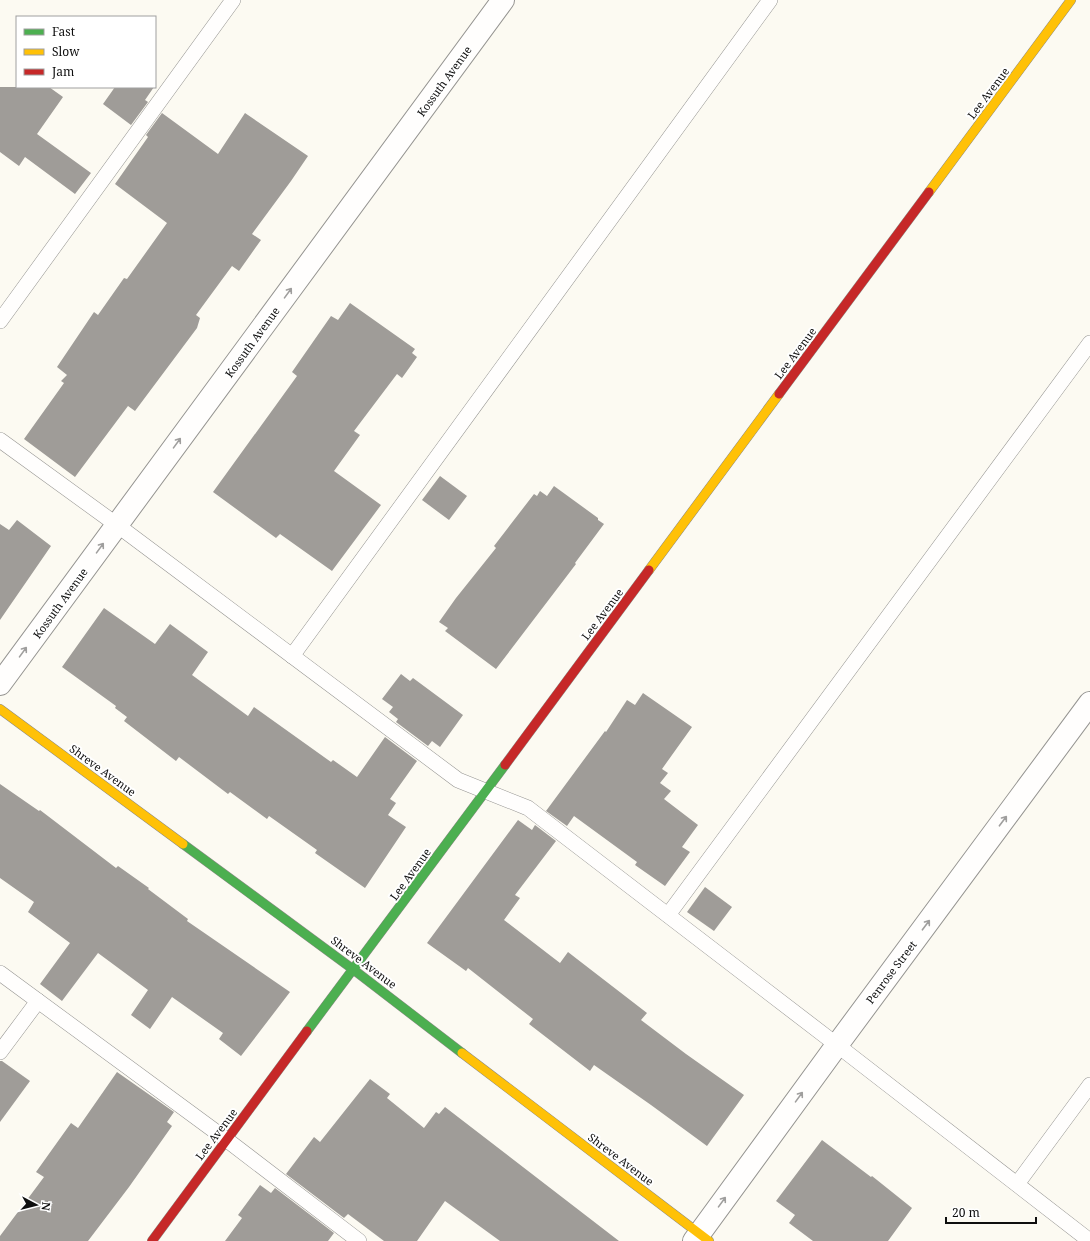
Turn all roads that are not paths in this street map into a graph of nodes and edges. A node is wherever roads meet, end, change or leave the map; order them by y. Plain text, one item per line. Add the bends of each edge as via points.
1 (233, 0) edge
2 (503, 0) edge
3 (770, 0) edge
4 (1071, 0) edge
5 (0, 321) edge
6 (1090, 342) edge
7 (0, 440) edge
8 (117, 525) junction
9 (292, 656) junction
10 (0, 684) edge
11 (1090, 703) edge
12 (0, 709) edge
13 (486, 791) junction
14 (668, 915) junction
15 (354, 970) junction
16 (0, 973) edge
17 (38, 1001) junction
18 (837, 1045) junction
19 (0, 1052) edge
20 (1090, 1085) edge
21 (227, 1140) junction
22 (1017, 1184) junction
23 (701, 1239) edge
24 (152, 1241) edge
25 (359, 1241) edge
26 (1090, 1241) edge

1 - 5 lane
8 -> 2 street, Kossuth Avenue
3 - 9 lane
4 - 13 street, Lee Avenue
6 - 14 lane
7 - 8 lane
8 - 9 lane
10 -> 8 street, Kossuth Avenue
9 - 13 lane via 458,780
18 -> 11 street, Penrose Street
12 - 15 street, Shreve Avenue
13 - 14 lane via 528,808
13 - 15 street, Lee Avenue
14 - 18 lane
15 - 21 street, Lee Avenue
15 - 23 street, Shreve Avenue
16 - 17 lane
17 - 19 lane
17 - 21 lane
18 - 22 lane
23 -> 18 street, Penrose Street
20 - 22 lane
21 - 24 street, Lee Avenue
21 - 25 lane
22 - 26 lane

